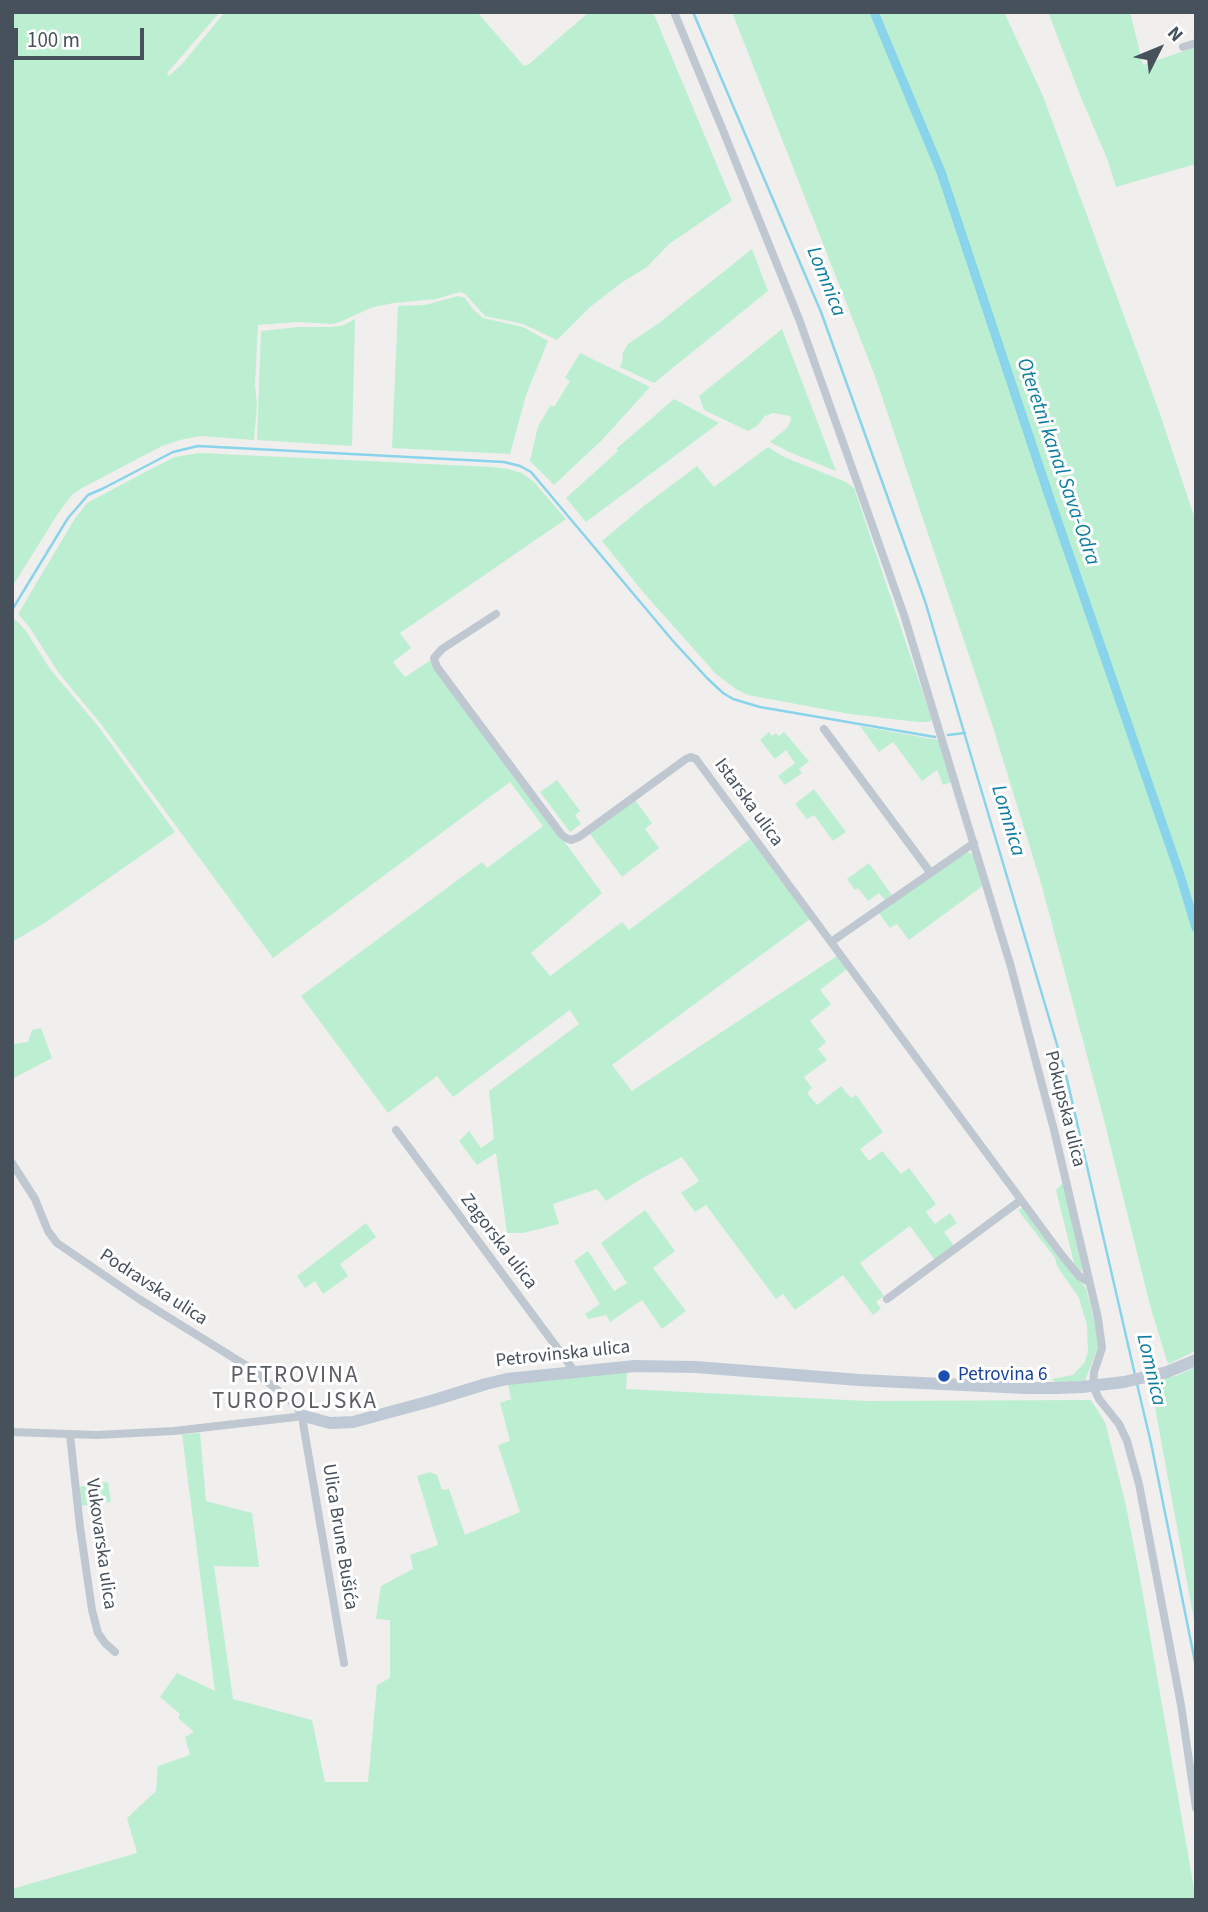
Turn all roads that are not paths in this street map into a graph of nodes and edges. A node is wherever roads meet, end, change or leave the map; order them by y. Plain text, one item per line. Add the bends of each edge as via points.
1 (674, 12) edge
2 (1196, 43) edge
3 (1183, 47) dead end
4 (496, 614) dead end
5 (824, 729) dead end
6 (974, 843) junction
7 (930, 872) junction
8 (831, 942) junction
9 (396, 1130) dead end
10 (12, 1163) edge
11 (1021, 1200) junction
12 (1089, 1282) junction
13 (887, 1299) dead end
14 (1196, 1360) edge
15 (575, 1372) junction
16 (1093, 1386) junction
17 (304, 1416) junction
18 (12, 1432) edge
19 (70, 1434) junction
20 (115, 1652) dead end
21 (344, 1663) dead end
22 (1196, 1808) edge

1 - 6 street, Pokupska ulica via 799,319 904,615
2 - 3 street
4 - 8 street, Istarska ulica via 442,649 435,662 566,838 590,830 691,757 700,763
5 - 7 street
6 - 7 street
6 - 12 street, Pokupska ulica via 1054,1130
7 - 8 street
8 - 11 street, Istarska ulica
9 - 15 street, Zagorska ulica
10 - 17 street, Podravska ulica via 57,1243 250,1368
11 - 12 street, Istarska ulica via 1079,1276
11 - 13 street
12 - 16 street, Pokupska ulica via 1102,1340
14 - 16 street, Petrovinska ulica via 1156,1375
15 - 16 street, Petrovinska ulica via 673,1366 1026,1388
15 - 17 street, Petrovinska ulica via 507,1379 353,1422 330,1423
16 - 22 street via 1127,1441 1139,1484
17 - 19 street, Petrovinska ulica via 174,1432
17 - 21 street, Ulica Brune Bušića
18 - 19 street, Petrovinska ulica
19 - 20 street, Vukovarska ulica via 92,1610 98,1633

